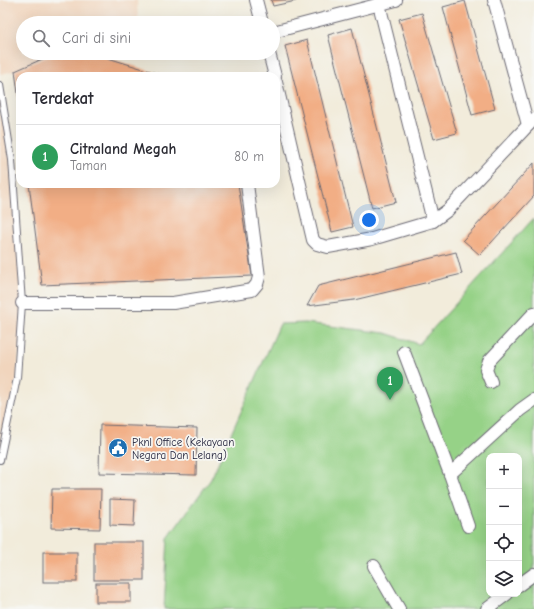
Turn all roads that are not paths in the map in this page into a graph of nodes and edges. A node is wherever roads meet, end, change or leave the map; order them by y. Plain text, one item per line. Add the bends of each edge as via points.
1 (256, 0) edge
2 (396, 0) edge
3 (494, 0) edge
4 (379, 4) junction
5 (260, 16) edge
6 (280, 30) edge
7 (271, 60) edge
8 (274, 72) edge
9 (0, 85) edge
10 (280, 99) edge
11 (531, 122) edge
12 (248, 188) edge
13 (433, 221) junction
14 (22, 303) junction
15 (534, 313) edge
16 (404, 352) dead end
17 (491, 382) dead end
18 (534, 400) edge
19 (0, 460) edge
20 (450, 474) junction
21 (468, 526) dead end
22 (374, 566) dead end
23 (534, 574) edge
24 (522, 583) edge
25 (503, 597) edge
26 (399, 609) edge
27 (486, 609) edge

1 - 5 street
2 - 4 street
3 - 11 street
4 - 6 street
4 - 13 street
7 - 8 street
9 - 14 lane via 12,160
10 - 13 street via 313,240 317,244 328,247 372,239
11 - 13 street via 448,210
12 - 14 street via 259,277 252,290 173,303
14 - 19 lane via 17,378
15 - 17 street via 489,360 486,370
16 - 20 street
18 - 20 street
20 - 21 street
22 - 26 street
23 - 24 street
25 - 27 street

